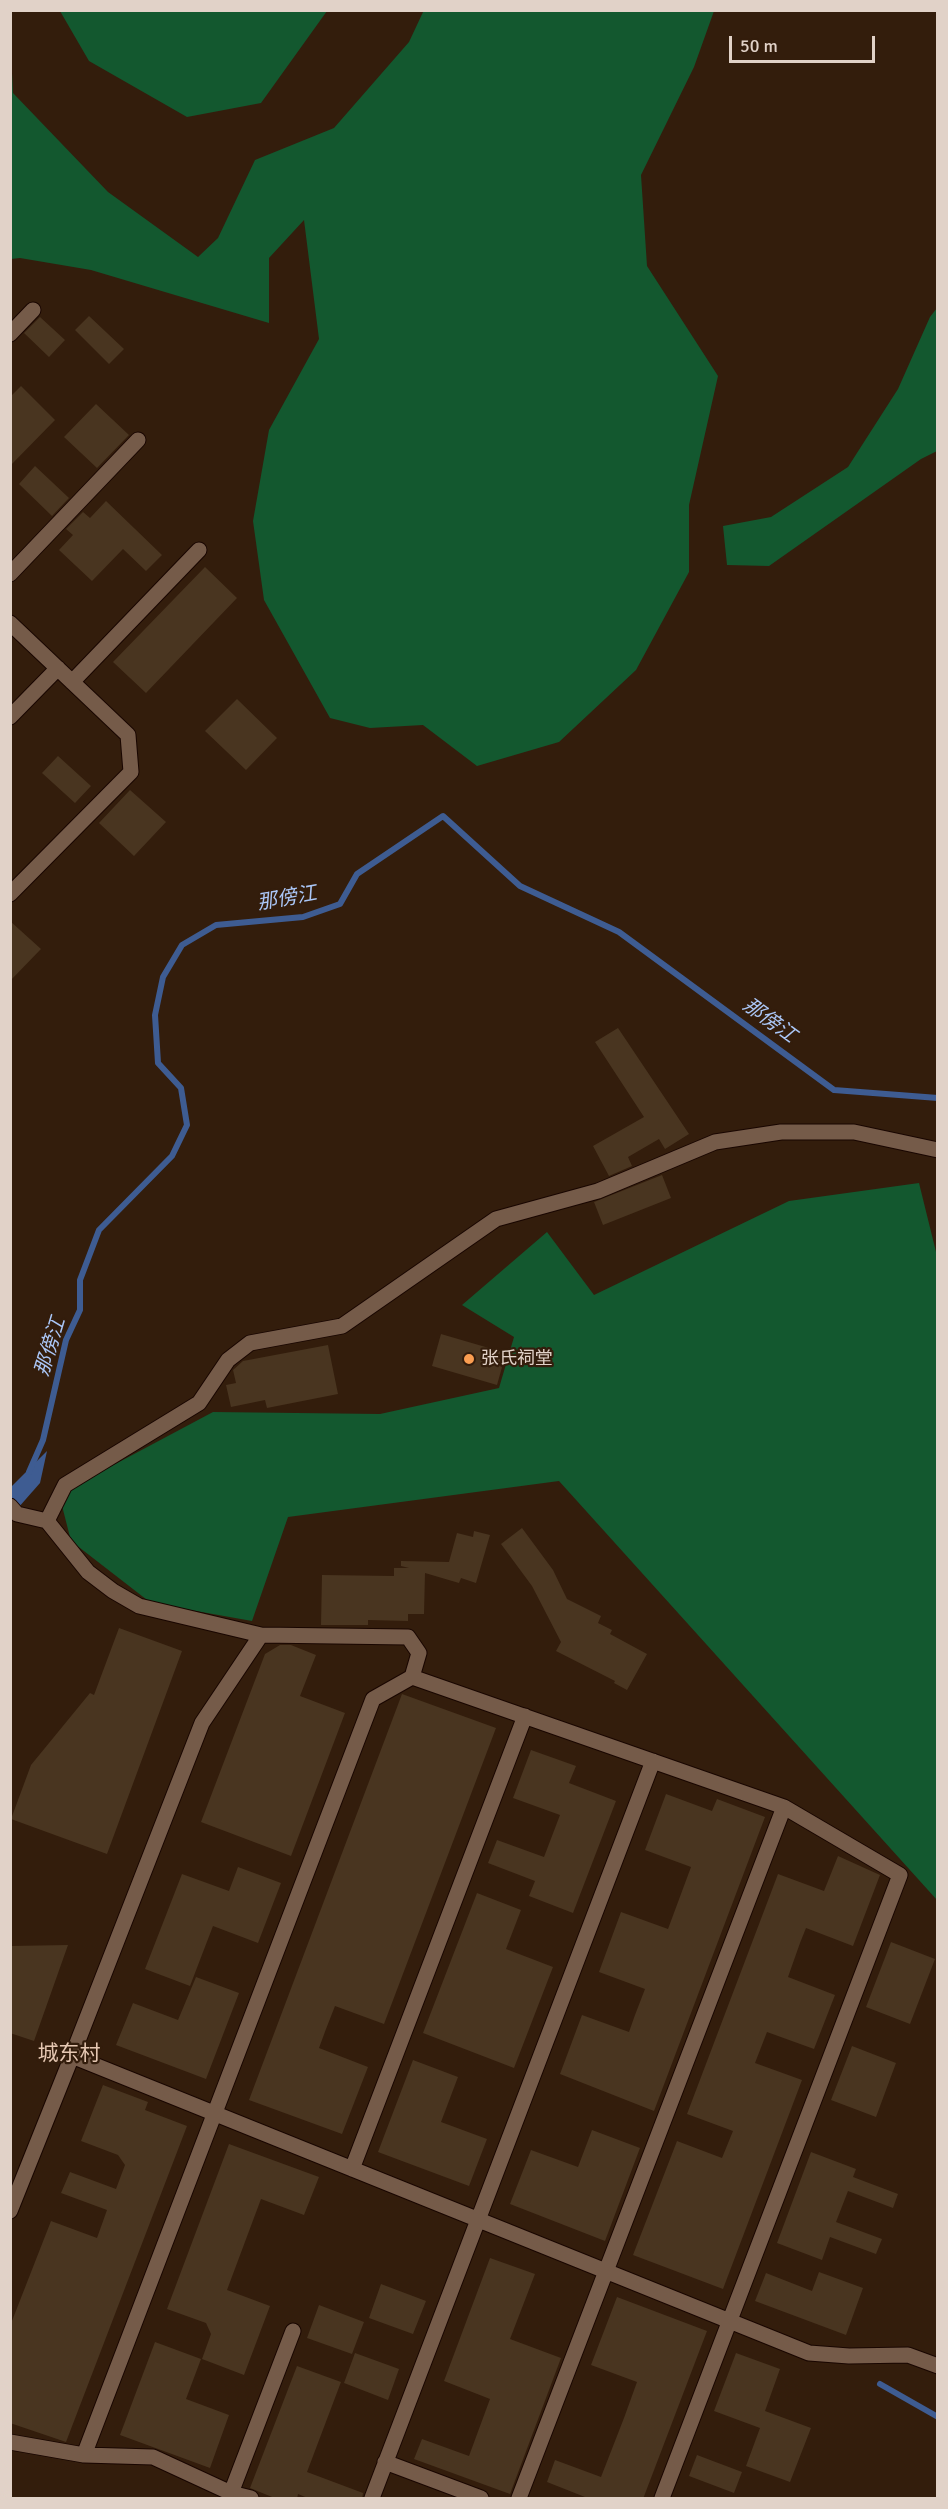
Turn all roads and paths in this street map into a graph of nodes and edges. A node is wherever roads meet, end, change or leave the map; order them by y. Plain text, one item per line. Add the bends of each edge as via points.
1 (33, 310) dead end
2 (10, 334) edge
3 (138, 440) dead end
4 (199, 550) dead end
5 (10, 574) edge
6 (10, 623) edge
7 (58, 668) junction
8 (72, 682) junction
9 (10, 717) edge
10 (10, 894) edge
11 (938, 1150) edge
12 (14, 1510) edge
13 (47, 1521) junction
14 (261, 1635) junction
15 (412, 1677) junction
16 (525, 1716) junction
17 (653, 1761) junction
18 (784, 1807) junction
19 (72, 2056) junction
20 (214, 2113) junction
21 (352, 2169) junction
22 (10, 2211) edge
23 (478, 2219) junction
24 (606, 2271) junction
25 (730, 2321) junction
26 (293, 2331) dead end
27 (938, 2366) edge
28 (10, 2442) edge
29 (84, 2455) junction
30 (385, 2462) junction
31 (231, 2493) junction
32 (251, 2499) edge
33 (372, 2499) edge
34 (481, 2499) edge
35 (519, 2499) edge
36 (662, 2499) edge

1 - 2 street
3 - 5 street
4 - 8 street
6 - 7 street
7 - 8 street
7 - 9 street
8 - 10 street via 128,735 131,772
11 - 13 street via 854,1132 782,1132 715,1142 598,1191 496,1219 342,1326 250,1343 228,1360 199,1403 65,1485
12 - 13 street
13 - 14 street via 88,1572 139,1606
14 - 15 street via 408,1637 419,1653
14 - 19 street via 202,1723
15 - 16 street
15 - 20 street via 373,1699
16 - 17 street
16 - 21 street
17 - 18 street
17 - 23 street
18 - 24 street
18 - 25 street via 900,1875
19 - 20 street
19 - 22 street
20 - 21 street
20 - 29 street
21 - 23 street
23 - 24 street
23 - 30 street
24 - 25 street
24 - 35 street
25 - 27 street via 809,2353 908,2355
25 - 36 street
26 - 31 street
28 - 29 street
29 - 31 street via 153,2457
30 - 33 street
30 - 34 street
31 - 32 street

